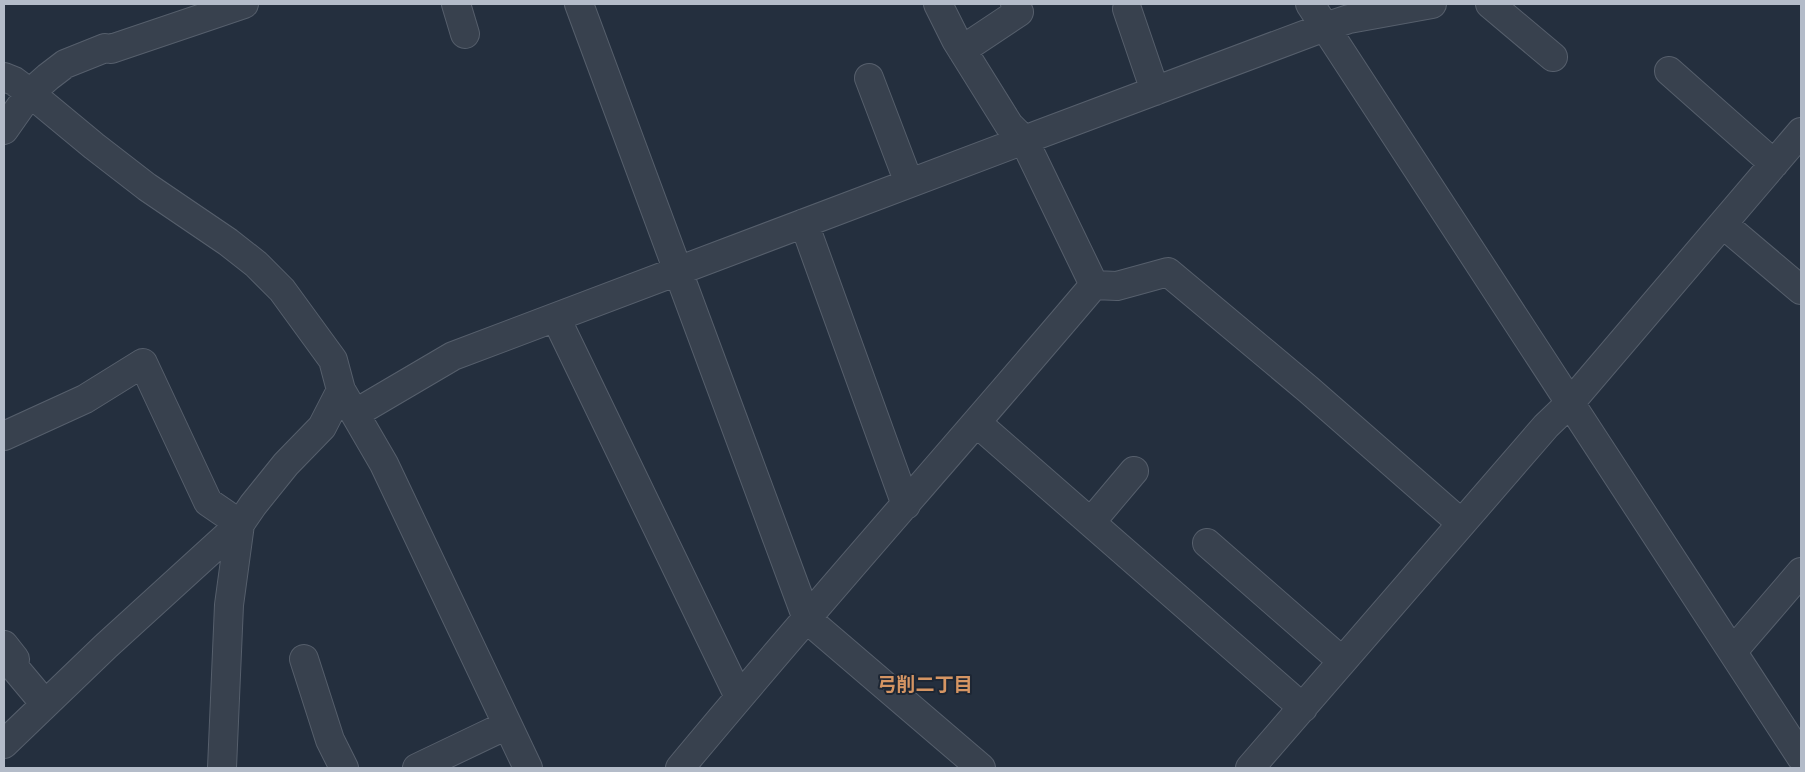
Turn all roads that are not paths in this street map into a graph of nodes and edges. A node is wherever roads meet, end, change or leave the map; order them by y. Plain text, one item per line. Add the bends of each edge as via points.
1 (244, 4) edge
2 (456, 4) edge
3 (579, 4) edge
4 (938, 4) edge
5 (1015, 4) edge
6 (1310, 4) edge
7 (1432, 4) edge
8 (1490, 4) edge
9 (1127, 9) dead end
10 (1325, 27) junction
11 (465, 34) dead end
12 (962, 50) junction
13 (1553, 56) dead end
14 (1669, 71) dead end
15 (4, 77) edge
16 (869, 78) dead end
17 (1154, 91) junction
18 (30, 93) junction
19 (4, 130) edge
20 (1801, 132) edge
21 (1024, 140) junction
22 (1774, 164) junction
23 (909, 184) junction
24 (804, 223) junction
25 (1723, 224) junction
26 (680, 270) junction
27 (1094, 285) junction
28 (1801, 290) edge
29 (556, 318) junction
30 (341, 390) junction
31 (1570, 403) junction
32 (356, 413) junction
33 (977, 423) junction
34 (7, 428) edge
35 (1134, 471) dead end
36 (906, 504) junction
37 (1091, 522) junction
38 (1461, 523) junction
39 (240, 524) junction
40 (1207, 543) dead end
41 (1801, 572) edge
42 (807, 619) junction
43 (4, 646) edge
44 (1734, 651) junction
45 (304, 659) dead end
46 (1342, 661) junction
47 (739, 697) junction
48 (45, 704) junction
49 (1303, 708) junction
50 (507, 725) junction
51 (4, 744) edge
52 (1801, 757) edge
53 (1253, 767) edge
54 (222, 768) edge
55 (344, 768) edge
56 (417, 768) edge
57 (528, 768) edge
58 (680, 768) edge
59 (980, 768) edge

1 - 18 street via 65,64
2 - 11 street
3 - 26 street
4 - 12 street
5 - 12 street via 1019,12
6 - 10 street
7 - 10 street via 1350,19
8 - 13 street
9 - 17 street
10 - 17 street
10 - 31 street
12 - 21 street via 1009,125
14 - 22 street
15 - 18 street
16 - 23 street
17 - 21 street
18 - 19 street
18 - 30 street via 146,187 256,264 282,290 323,344 333,360
20 - 22 street
21 - 23 street
21 - 27 street
22 - 25 street
23 - 24 street
24 - 26 street
24 - 36 street
25 - 28 street
25 - 31 street
26 - 29 street
26 - 42 street
27 - 33 street
27 - 38 street via 1117,286 1168,272
29 - 32 street via 453,356
29 - 47 street
30 - 32 street
30 - 39 street via 322,427 286,464
31 - 38 street
31 - 44 street
32 - 50 street via 384,464
33 - 36 street
33 - 37 street
34 - 39 street via 85,399 143,363 208,502
35 - 37 street
36 - 42 street
37 - 49 street
38 - 46 street
39 - 48 street
39 - 54 street via 229,605
40 - 46 street
41 - 44 street
42 - 47 street
42 - 59 street
43 - 48 street via 15,659 14,667
44 - 52 street
45 - 55 street via 330,740
46 - 49 street
47 - 58 street
48 - 51 street
49 - 53 street
50 - 56 street
50 - 57 street

